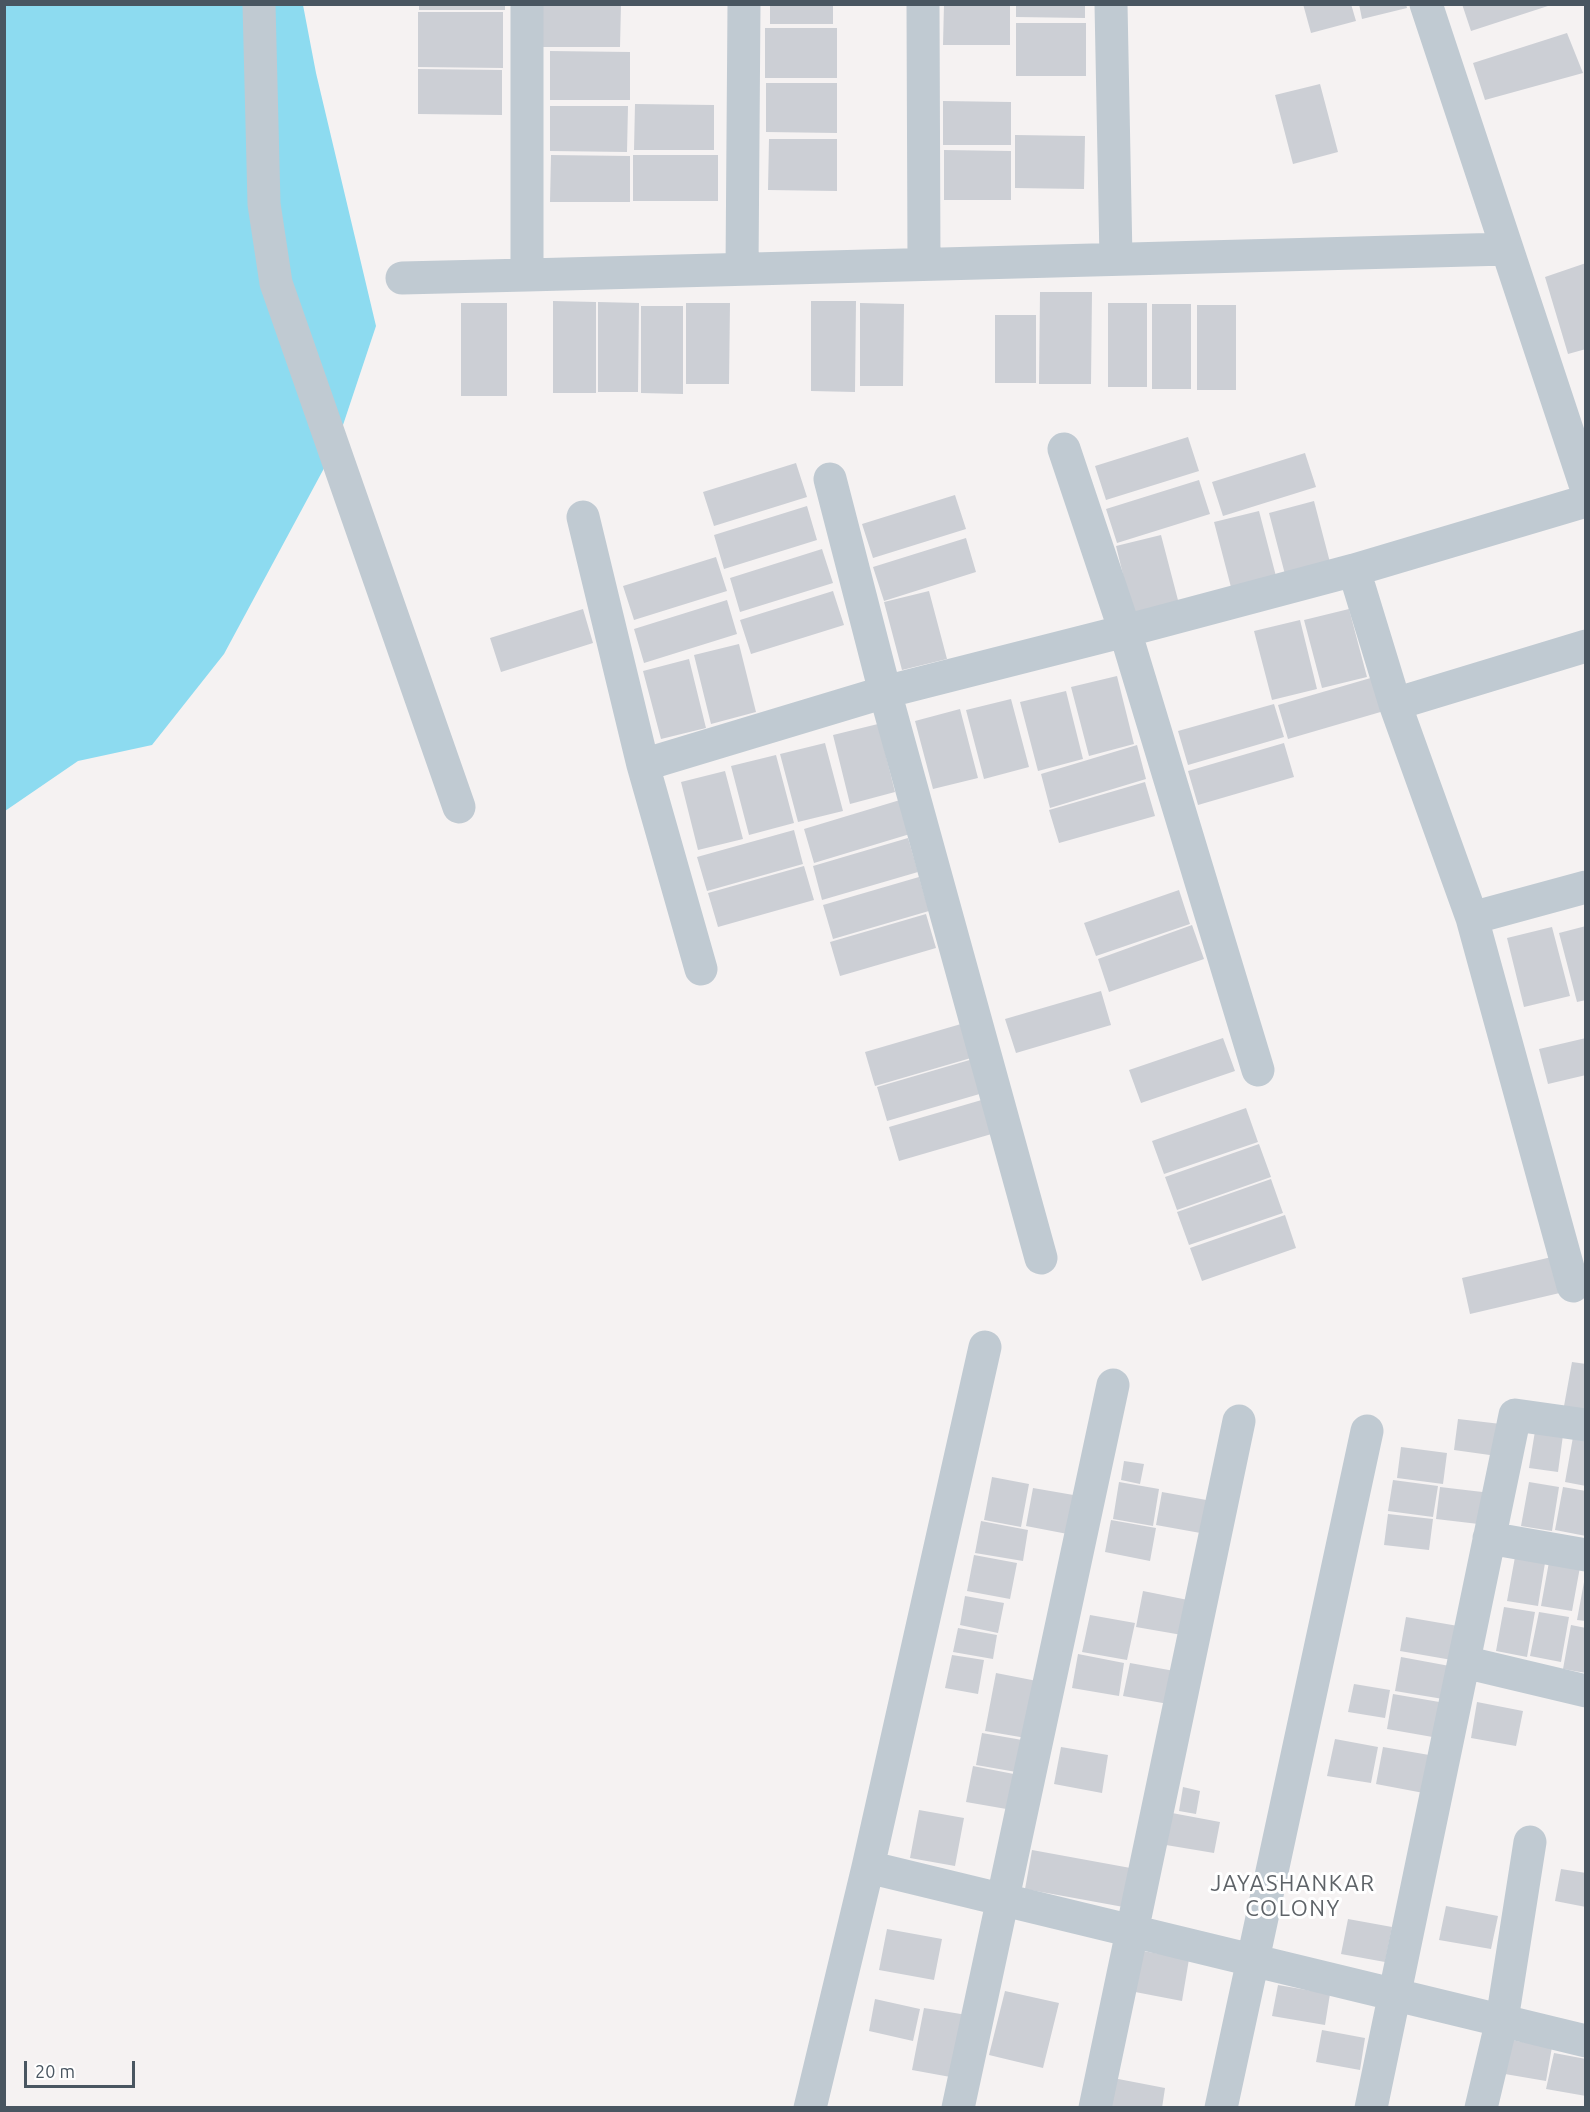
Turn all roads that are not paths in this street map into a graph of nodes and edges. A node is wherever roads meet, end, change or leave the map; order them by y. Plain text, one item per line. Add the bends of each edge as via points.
1 (259, 4) edge
2 (527, 4) edge
3 (744, 4) edge
4 (923, 4) edge
5 (1111, 4) edge
6 (1426, 4) edge
7 (1507, 249) junction
8 (1116, 259) junction
9 (924, 264) junction
10 (742, 269) junction
11 (527, 275) junction
12 (402, 278) dead end
13 (1064, 449) dead end
14 (830, 479) dead end
15 (1586, 487) edge
16 (1586, 501) edge
17 (584, 517) dead end
18 (1353, 570) junction
19 (1125, 632) junction
20 (1586, 646) edge
21 (885, 692) junction
22 (1395, 704) junction
23 (643, 765) junction
24 (459, 807) dead end
25 (1586, 887) edge
26 (1472, 918) junction
27 (701, 969) dead end
28 (1258, 1070) dead end
29 (1041, 1258) dead end
30 (1572, 1286) dead end
31 (985, 1347) dead end
32 (1113, 1385) dead end
33 (1239, 1421) dead end
34 (1586, 1425) edge
35 (1367, 1431) dead end
36 (1489, 1539) junction
37 (1586, 1555) edge
38 (1464, 1662) junction
39 (1586, 1691) edge
40 (1530, 1842) dead end
41 (868, 1867) junction
42 (1002, 1898) junction
43 (1130, 1930) junction
44 (1252, 1960) junction
45 (1395, 1993) junction
46 (1502, 2020) junction
47 (1586, 2041) edge
48 (810, 2108) edge
49 (958, 2108) edge
50 (1095, 2108) edge
51 (1221, 2108) edge
52 (1371, 2108) edge
53 (1481, 2108) edge

1 - 24 street via 264,204 276,283
2 - 11 street
3 - 10 street
4 - 9 street
5 - 8 street
6 - 7 street
7 - 8 street
7 - 15 street
8 - 9 street
9 - 10 street
10 - 11 street
11 - 12 street
13 - 19 street
14 - 21 street
16 - 18 street
17 - 23 street
18 - 19 street
18 - 22 street
19 - 21 street
19 - 28 street
20 - 22 street
21 - 23 street
21 - 29 street
22 - 26 street
23 - 27 street
25 - 26 street
26 - 30 street
31 - 41 street
32 - 42 street
33 - 43 street
34 - 36 street via 1515,1415
35 - 44 street
36 - 37 street
36 - 38 street
38 - 39 street
38 - 45 street
40 - 46 street
41 - 42 street
41 - 48 street
42 - 43 street
42 - 49 street
43 - 44 street
43 - 50 street
44 - 45 street
44 - 51 street
45 - 46 street
45 - 52 street
46 - 47 street
46 - 53 street

